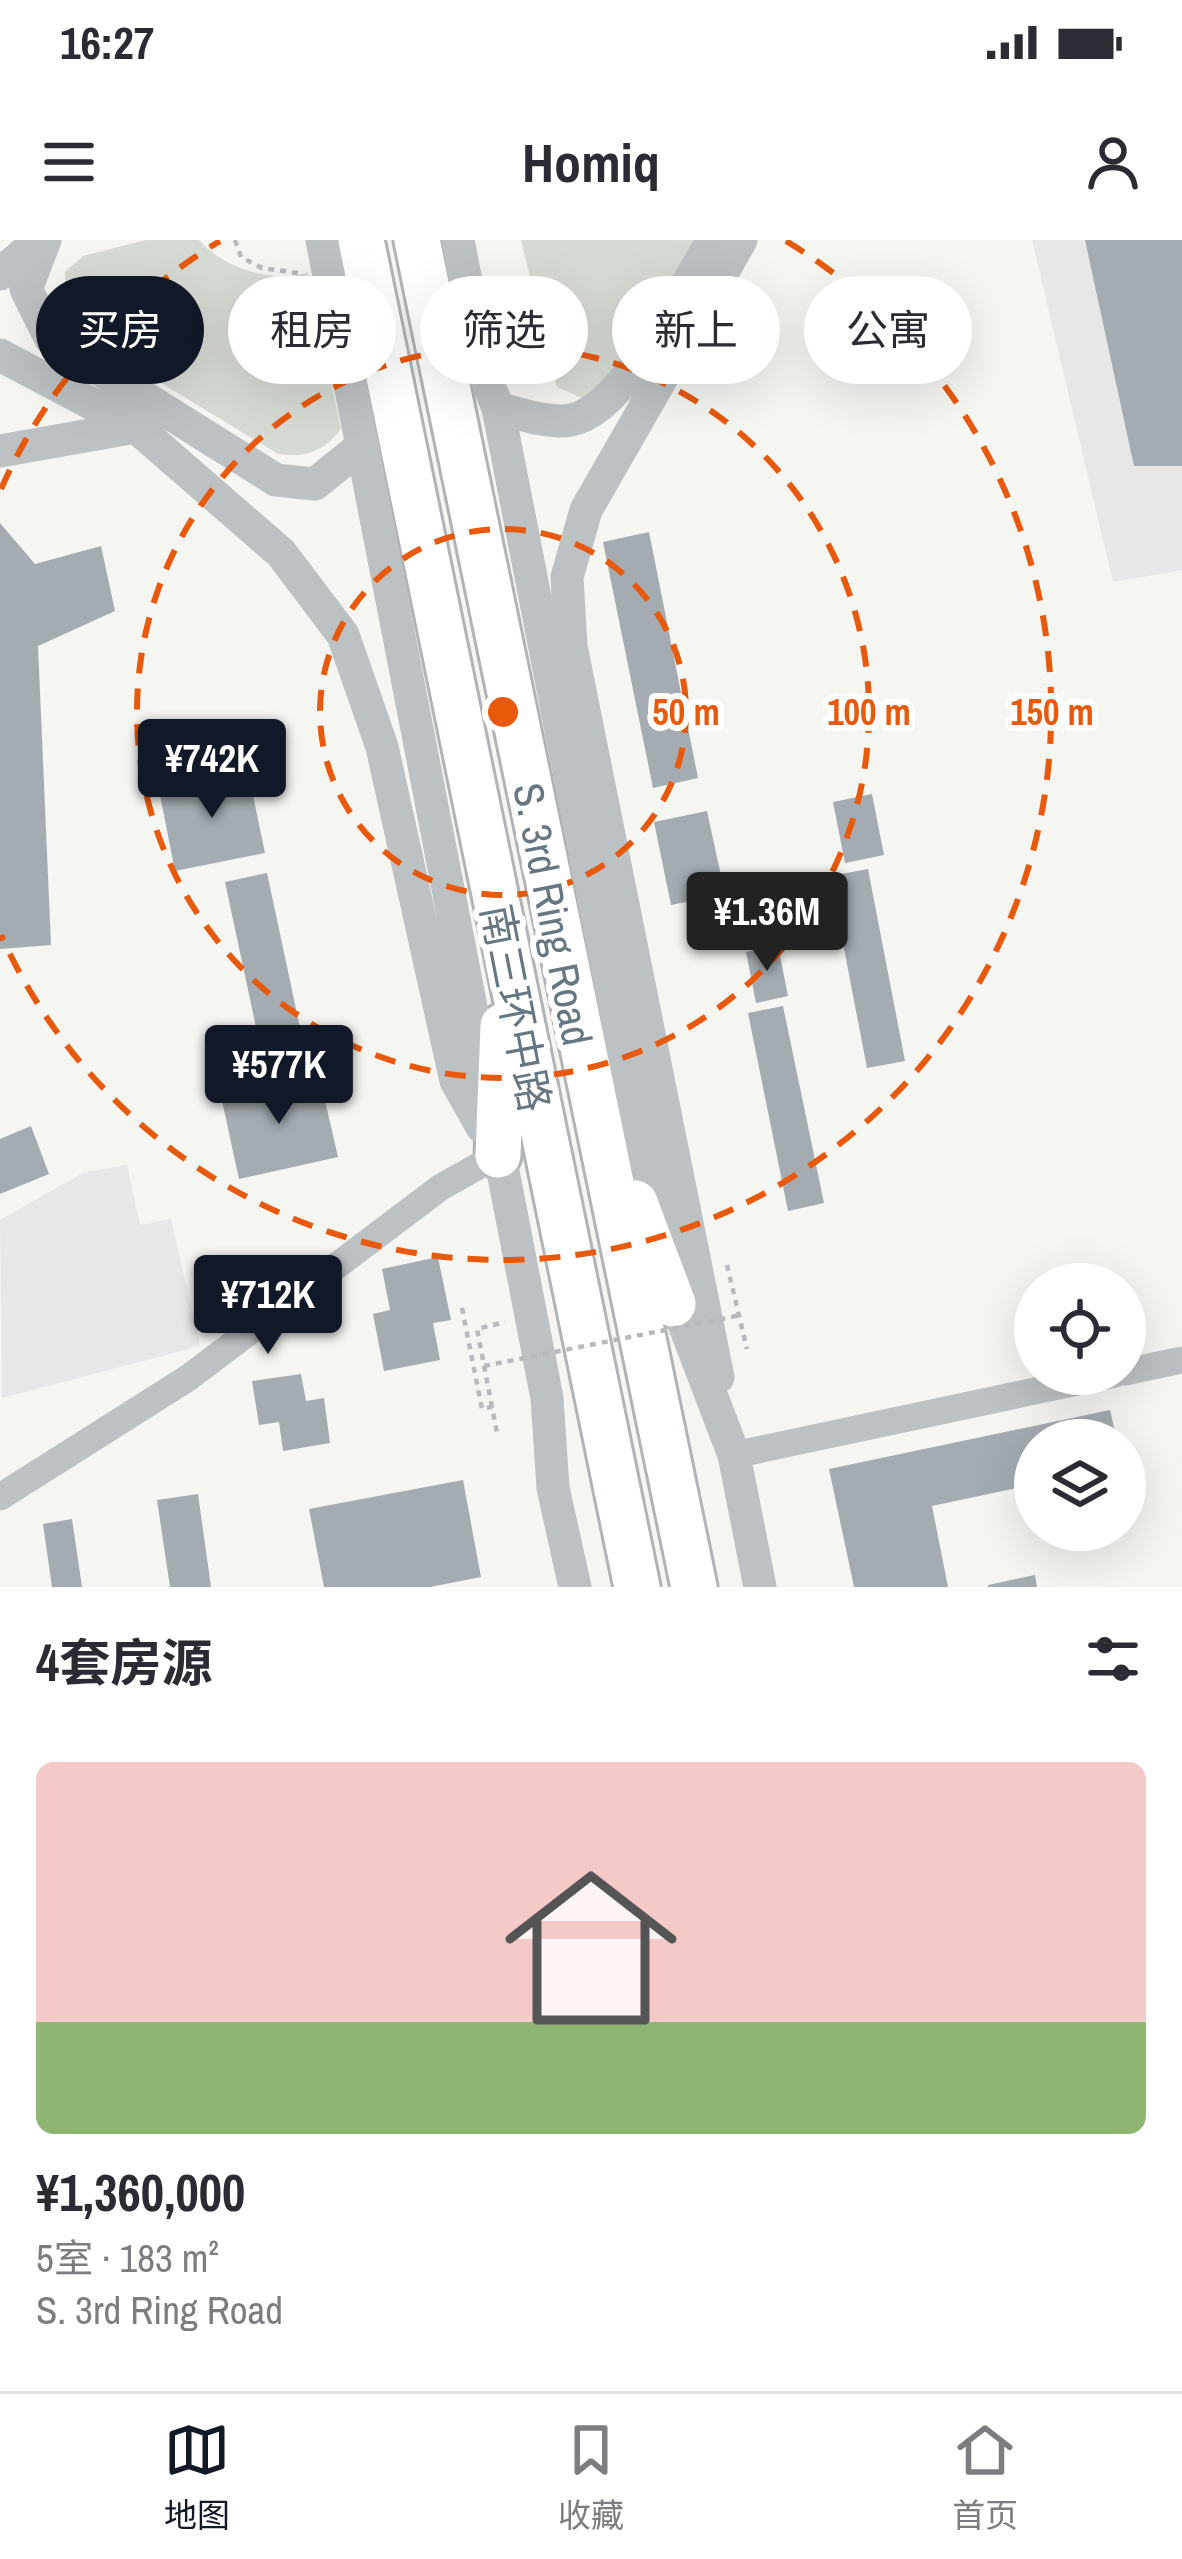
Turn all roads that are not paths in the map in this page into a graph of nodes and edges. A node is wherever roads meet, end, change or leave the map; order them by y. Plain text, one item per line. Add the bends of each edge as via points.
1 (43, 240) edge
2 (322, 240) edge
3 (361, 240) edge
4 (417, 240) edge
5 (458, 240) edge
6 (713, 240) edge
7 (741, 240) edge
8 (0, 274) edge
9 (0, 355) edge
10 (498, 408) junction
11 (136, 427) junction
12 (362, 446) junction
13 (0, 452) edge
14 (506, 952) junction
15 (582, 1059) junction
16 (498, 1154) junction
17 (673, 1304) junction
18 (1182, 1360) edge
19 (1146, 1368) edge
20 (1016, 1395) edge
21 (734, 1455) junction
22 (0, 1497) edge
23 (575, 1587) edge
24 (637, 1587) edge
25 (694, 1587) edge
26 (760, 1587) edge

1 - 8 street
1 - 12 street via 26,289 51,339 276,481 315,484
2 - 12 street, 南三环中路
3 - 14 highway, S. 3rd Ring Road
4 - 15 highway, S. 3rd Ring Road
5 - 10 street
6 - 10 street via 597,411 568,421
7 - 21 street via 586,510 567,577 571,646
9 - 11 street
10 - 17 street
11 - 13 street
11 - 16 street via 281,553 343,635 382,747 456,1081
12 - 16 street, 南三环中路
14 - 16 highway
14 - 24 highway, S. 3rd Ring Road
15 - 17 highway
15 - 25 highway, S. 3rd Ring Road
16 - 22 street via 441,1187 188,1378
16 - 23 street, 南三环中路 via 548,1398 553,1488
17 - 21 street
18 - 19 street
20 - 21 street
21 - 26 street

